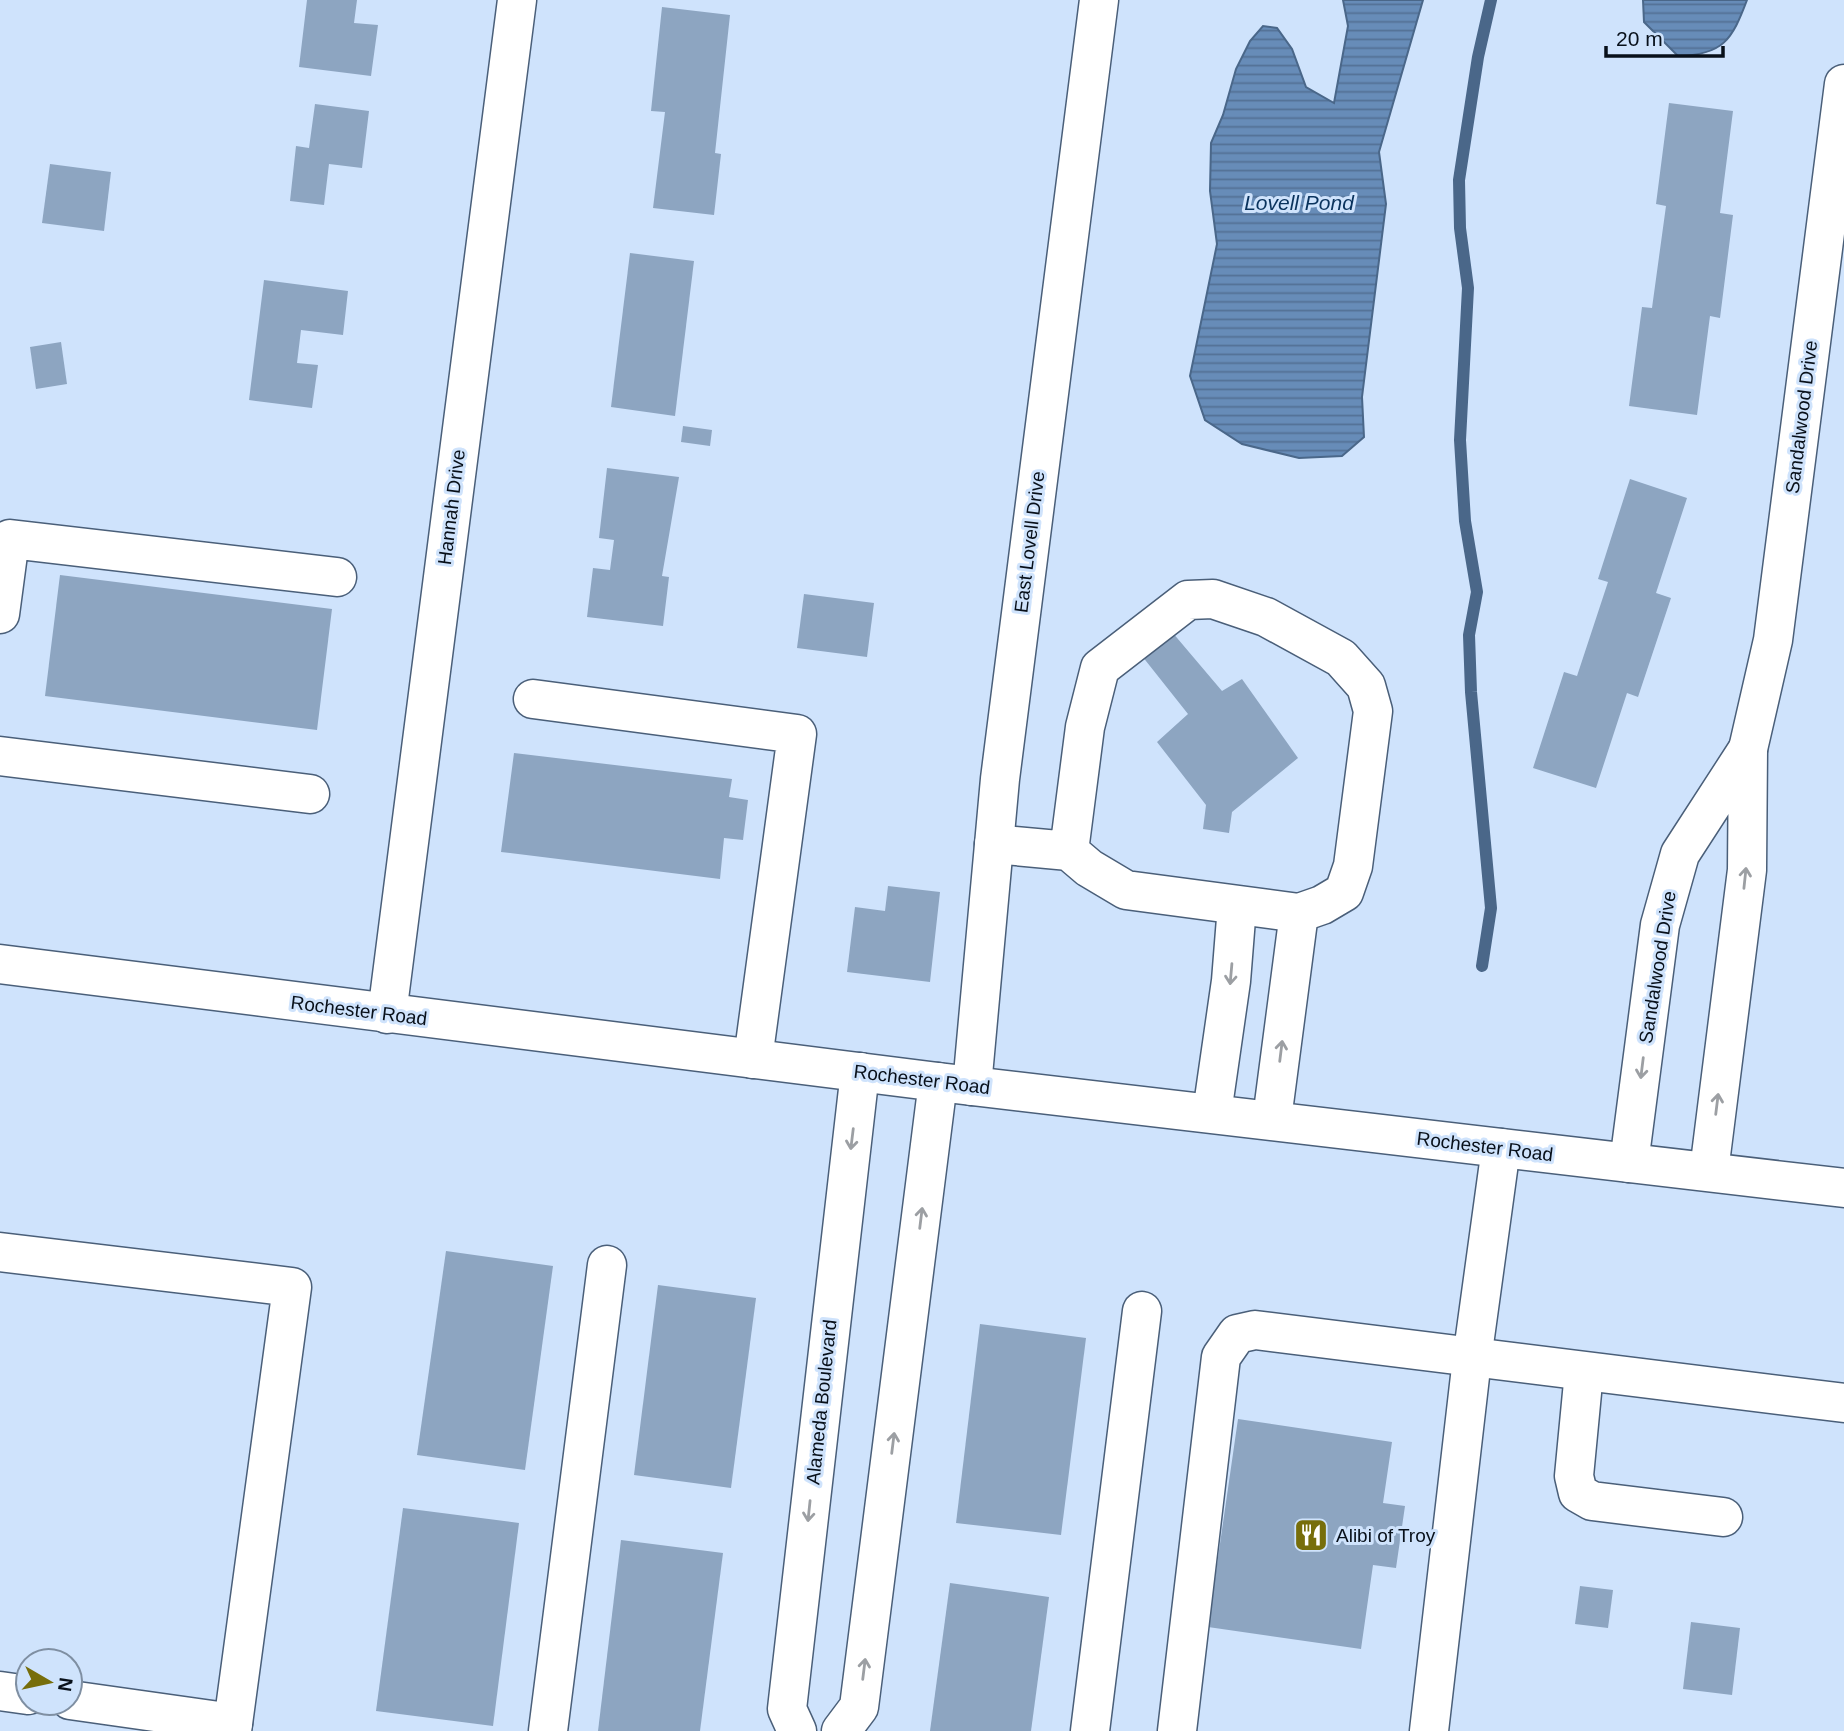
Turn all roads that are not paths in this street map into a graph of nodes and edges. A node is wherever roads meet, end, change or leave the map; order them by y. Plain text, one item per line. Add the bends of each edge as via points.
1 (517, 0) edge
2 (1099, 0) edge
3 (1844, 84) edge
4 (5, 538) edge
5 (337, 577) dead end
6 (0, 614) edge
7 (533, 699) dead end
8 (1748, 748) junction
9 (0, 755) edge
10 (310, 793) dead end
11 (994, 844) junction
12 (1069, 851) junction
13 (1237, 906) junction
14 (1299, 913) junction
15 (0, 964) edge
16 (387, 1014) junction
17 (753, 1059) junction
18 (860, 1072) junction
19 (955, 1084) junction
20 (1212, 1113) junction
21 (1272, 1119) junction
22 (1501, 1148) junction
23 (1629, 1163) junction
24 (1709, 1171) junction
25 (1844, 1188) edge
26 (0, 1251) edge
27 (607, 1265) dead end
28 (1142, 1311) dead end
29 (1472, 1359) junction
30 (1584, 1372) junction
31 (1844, 1403) edge
32 (1723, 1517) dead end
33 (84, 1702) edge
34 (232, 1727) edge
35 (548, 1731) edge
36 (797, 1731) edge
37 (841, 1731) edge
38 (1090, 1731) edge
39 (1177, 1731) edge
40 (1429, 1731) edge

1 - 16 street, Hannah Drive
2 - 11 street, East Lovell Drive
3 - 8 street, Sandalwood Drive via 1773,640
4 - 5 street
4 - 6 street
7 - 17 street via 797,734
8 -> 23 street, Sandalwood Drive via 1680,855 1668,890
24 -> 8 street, Sandalwood Drive via 1746,870
9 - 10 street
11 - 12 street
11 - 19 street, East Lovell Drive
12 - 13 street via 1126,890
12 - 14 street via 1085,727 1100,668 1188,600 1213,599 1266,617 1341,658 1366,686 1373,711 1353,866 1344,892
13 - 14 street
13 -> 20 street
21 -> 14 street
15 - 16 street, Rochester Road
16 - 17 street, Rochester Road
17 - 18 street, Rochester Road
18 - 19 street, Rochester Road
18 -> 36 street, Alameda Boulevard via 787,1709
19 - 20 street, Rochester Road
37 -> 19 street via 859,1707
20 - 21 street, Rochester Road
21 - 22 street, Rochester Road
22 - 23 street, Rochester Road
22 - 29 street
23 - 24 street, Rochester Road
24 - 25 street, Rochester Road
26 - 34 street via 292,1287
27 - 35 street
28 - 38 street
29 - 30 street
29 - 39 street via 1255,1330 1237,1334 1221,1357
29 - 40 street
30 - 31 street
30 - 32 street via 1574,1476 1578,1493 1592,1501
33 - 34 street

